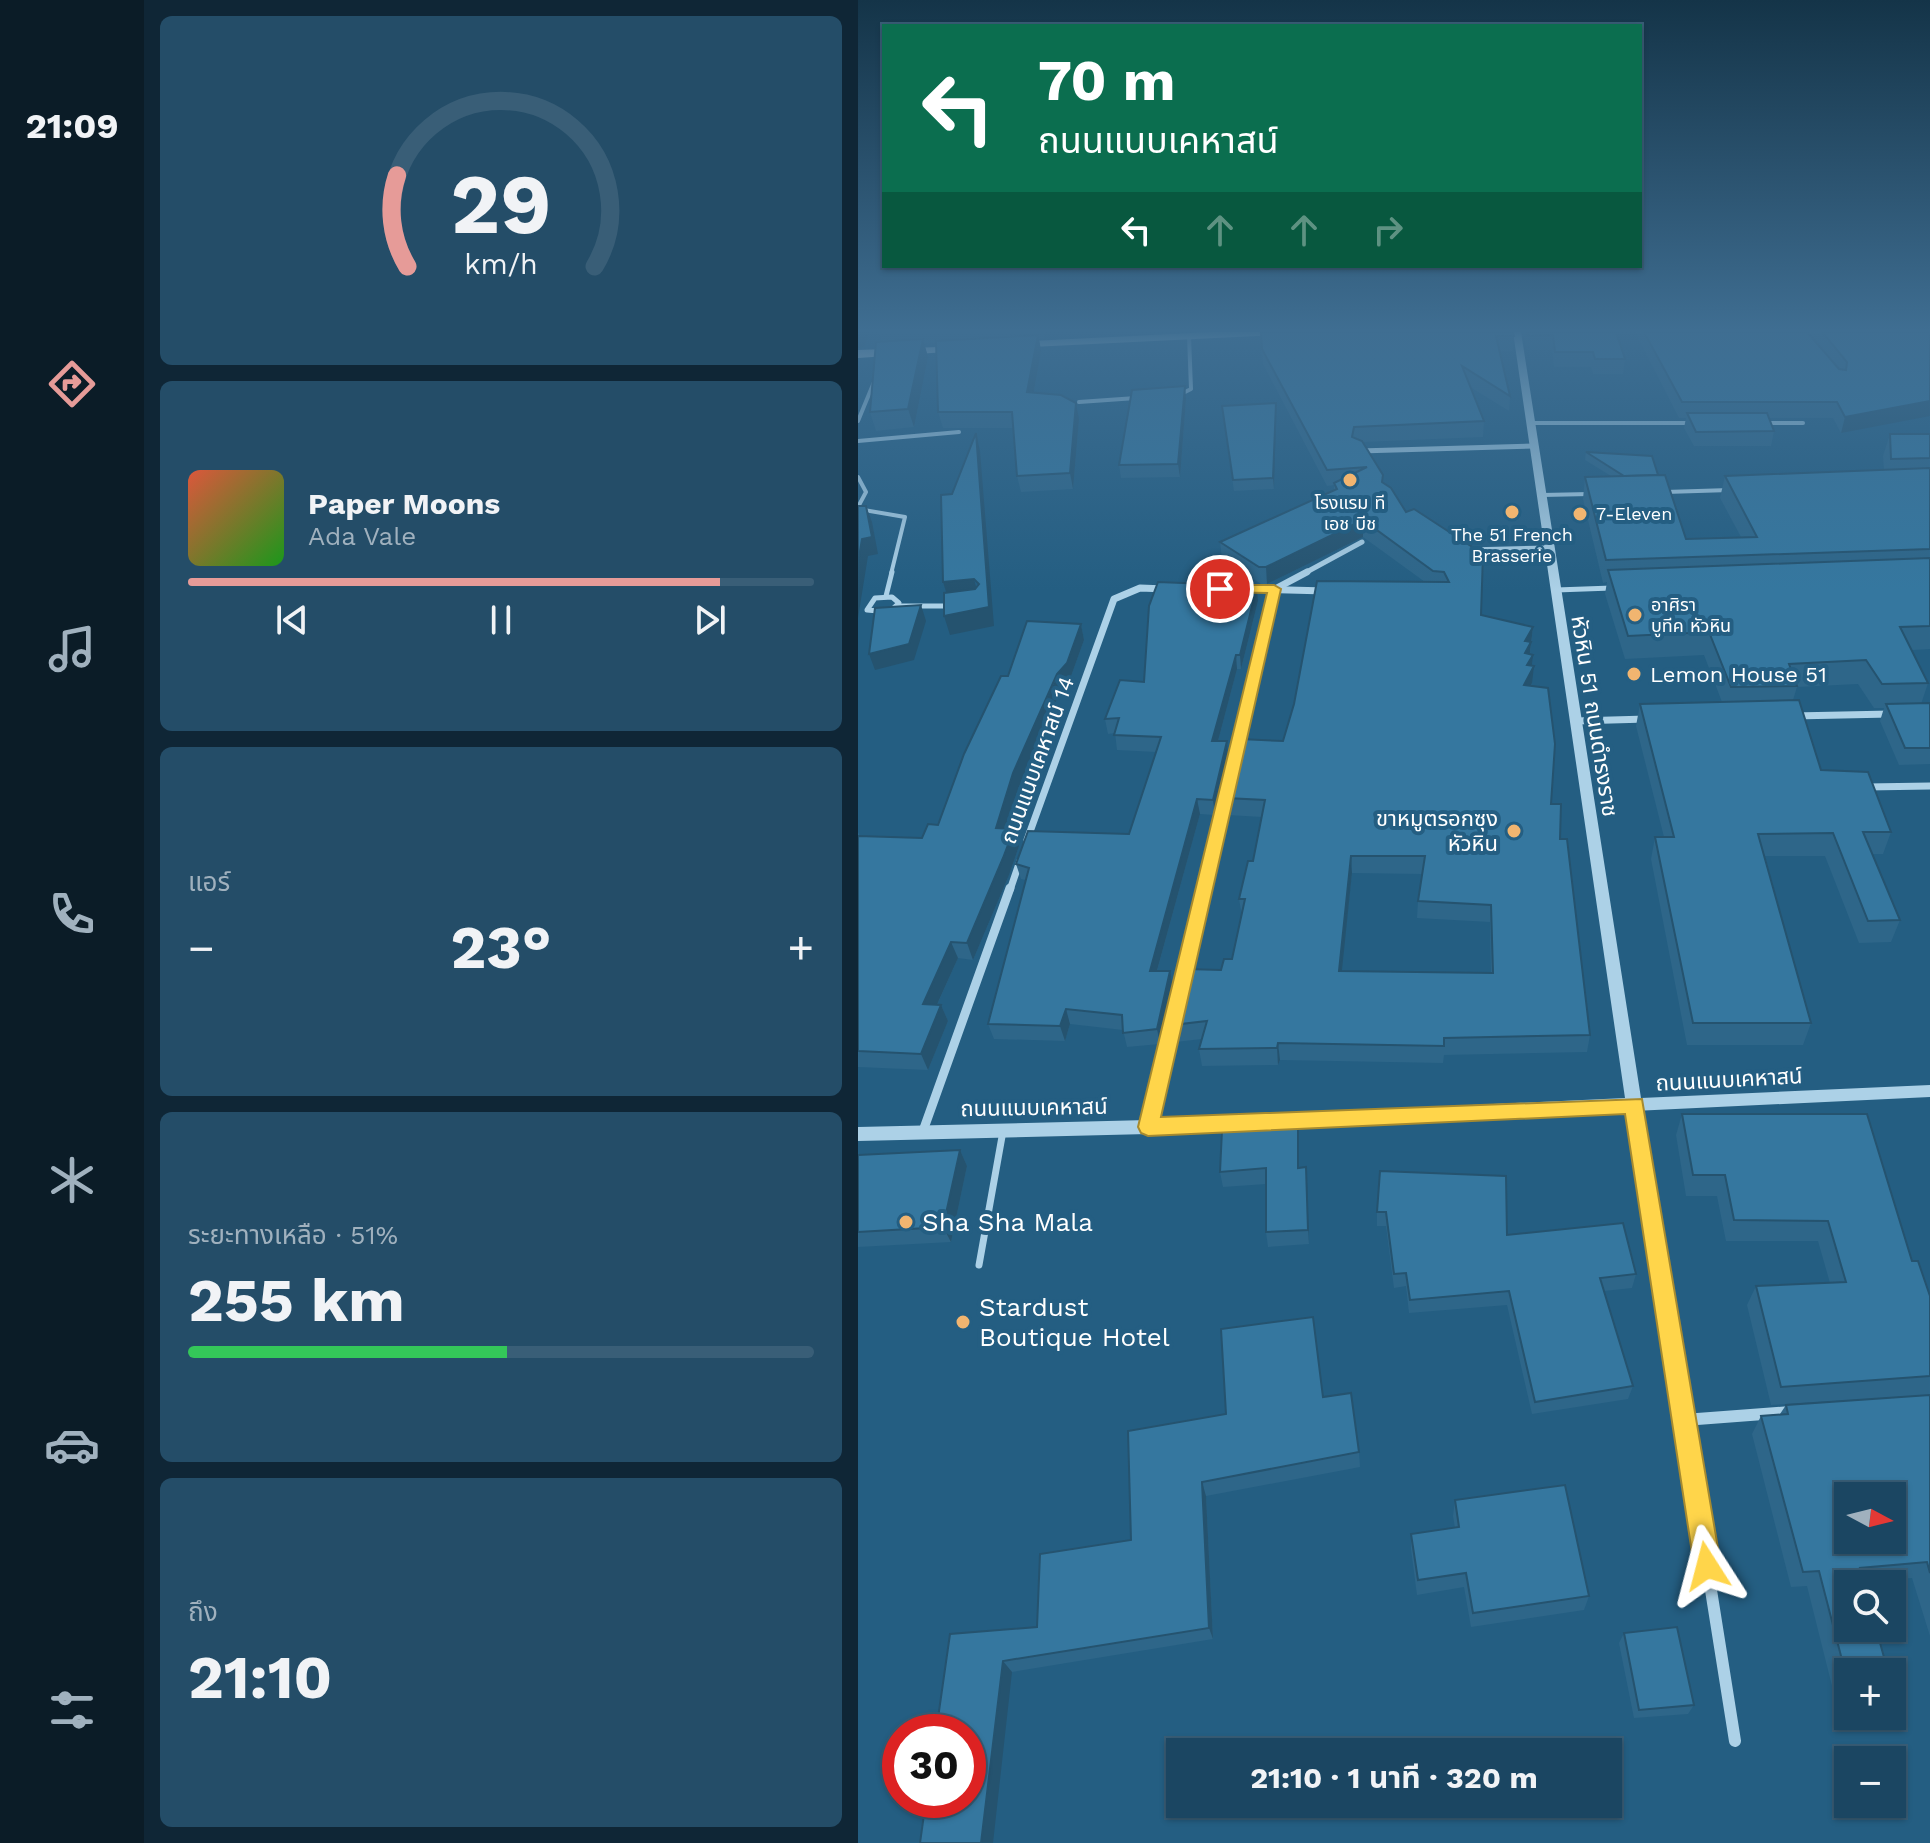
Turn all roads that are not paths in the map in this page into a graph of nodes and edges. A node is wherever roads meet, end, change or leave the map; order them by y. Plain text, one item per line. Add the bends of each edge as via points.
1 (1530, 418) edge
2 (1531, 423) junction
3 (1697, 423) edge
4 (1758, 423) edge
5 (1803, 423) edge
6 (959, 432) edge
7 (858, 441) edge
8 (1534, 446) junction
9 (1357, 451) edge
10 (858, 477) edge
11 (1739, 490) edge
12 (1660, 492) edge
13 (1596, 494) edge
14 (1542, 495) junction
15 (858, 508) edge
16 (1362, 542) edge
17 (1456, 542) edge
18 (1549, 548) junction
19 (1618, 588) edge
20 (1170, 589) edge
21 (1244, 589) edge
22 (1274, 589) junction
23 (1556, 590) junction
24 (1334, 591) edge
25 (886, 596) junction
26 (964, 605) edge
27 (898, 606) junction
28 (867, 610) junction
29 (858, 612) edge
30 (1900, 714) edge
31 (1781, 716) edge
32 (1797, 716) junction
33 (1655, 719) edge
34 (1576, 721) junction
35 (1801, 731) edge
36 (1930, 786) edge
37 (1860, 787) edge
38 (1930, 1091) edge
39 (1634, 1105) junction
40 (1148, 1127) junction
41 (1003, 1129) junction
42 (923, 1131) junction
43 (858, 1134) edge
44 (979, 1265) dead end
45 (1807, 1411) edge
46 (1684, 1420) junction
47 (1735, 1741) dead end

1 - 2 street, หัวหิน 51 ถนนดำรงราช
2 - 3 lane
2 - 8 street, หัวหิน 51 ถนนดำรงราช
4 - 5 lane
6 - 7 lane
8 - 9 street
8 - 14 street, หัวหิน 51 ถนนดำรงราช
10 - 15 lane via 866,487
11 - 12 lane
13 - 14 lane
14 - 18 street, หัวหิน 51 ถนนดำรงราช
15 - 25 lane via 905,517
16 - 22 street
17 - 18 street via 1467,550
18 - 23 street, หัวหิน 51 ถนนดำรงราช
19 - 23 lane
20 - 42 street, ถนนแนบเคหาสน์ 14 via 1140,588 1114,599
21 - 22 street
22 - 24 street
22 - 40 street
23 - 34 street, หัวหิน 51 ถนนดำรงราช
25 - 27 lane
25 - 28 lane via 871,601
26 - 27 lane
27 - 28 lane via 884,614
28 - 29 lane
30 - 32 street
31 - 32 street
32 - 35 street
33 - 34 street
34 - 39 street, หัวหิน 51 ถนนดำรงราช
36 - 37 street
38 - 39 street, ถนนแนบเคหาสน์
39 - 40 street, ถนนแนบเคหาสน์
39 - 46 street
40 - 41 street, ถนนแนบเคหาสน์
41 - 42 street, ถนนแนบเคหาสน์
41 - 44 lane
42 - 43 street, ถนนแนบเคหาสน์
45 - 46 street
46 - 47 street

